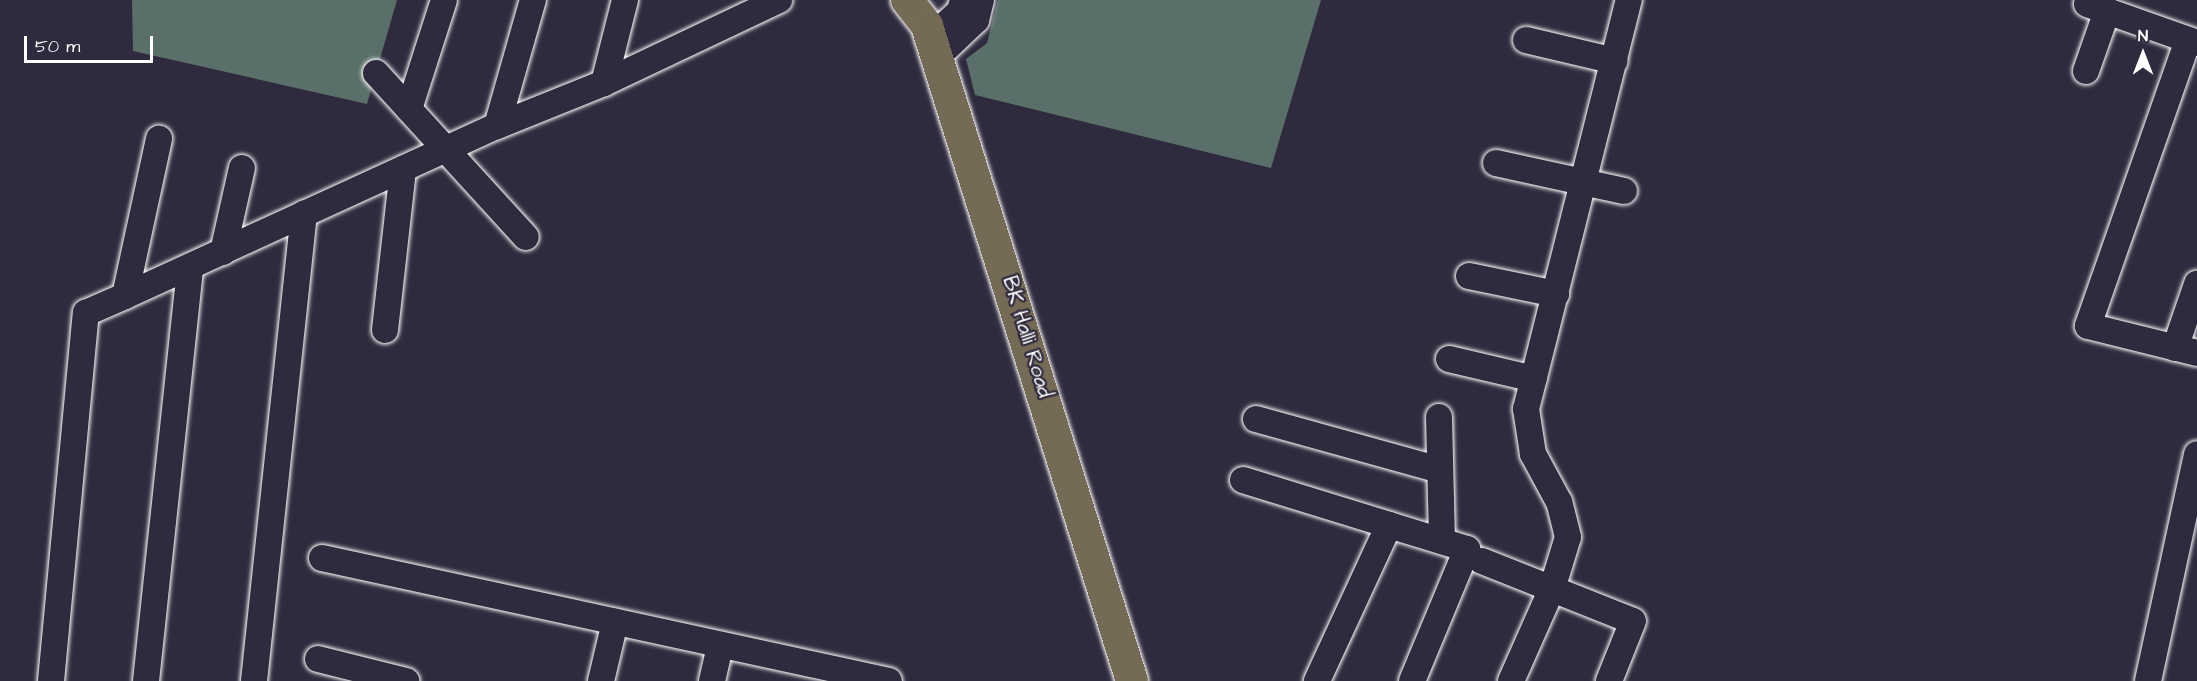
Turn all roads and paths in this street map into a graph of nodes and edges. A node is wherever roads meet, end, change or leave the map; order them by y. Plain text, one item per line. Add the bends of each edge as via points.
1 (444, 0) edge
2 (533, 0) edge
3 (625, 0) edge
4 (779, 0) edge
5 (907, 0) edge
6 (963, 0) edge
7 (981, 0) edge
8 (1629, 0) edge
9 (1526, 40) dead end
10 (2193, 41) edge
11 (934, 47) junction
12 (1615, 61) junction
13 (2086, 71) dead end
14 (376, 73) dead end
15 (604, 83) junction
16 (409, 109) junction
17 (497, 126) junction
18 (159, 139) dead end
19 (446, 149) junction
20 (1496, 163) dead end
21 (242, 168) dead end
22 (403, 169) junction
23 (1586, 181) junction
24 (1624, 190) dead end
25 (304, 214) junction
26 (526, 237) dead end
27 (223, 252) junction
28 (190, 267) junction
29 (1469, 276) dead end
30 (2197, 284) edge
31 (1556, 294) junction
32 (126, 296) junction
33 (386, 330) dead end
34 (2186, 350) edge
35 (1449, 359) dead end
36 (1534, 379) junction
37 (1439, 417) dead end
38 (1256, 419) dead end
39 (2197, 454) edge
40 (1440, 470) junction
41 (1243, 480) dead end
42 (1389, 525) junction
43 (1442, 541) junction
44 (322, 558) dead end
45 (1482, 561) dead end
46 (1553, 586) junction
47 (615, 622) junction
48 (720, 645) junction
49 (318, 659) dead end
50 (826, 677) edge
51 (51, 681) edge
52 (146, 681) edge
53 (254, 681) edge
54 (406, 681) edge
55 (601, 681) edge
56 (712, 681) edge
57 (889, 681) edge
58 (1132, 681) edge
59 (1317, 681) edge
60 (1412, 681) edge
61 (1511, 681) edge
62 (1609, 681) edge
63 (2148, 681) edge

1 - 16 street
2 - 17 street
3 - 15 street
4 - 15 street
5 - 11 main road, BK Halli Road via 927,26
6 - 11 street via 960,11
7 - 11 street via 976,20
8 - 12 street
9 - 12 street
10 - 13 street via 2097,8
10 - 34 street via 2088,326
11 - 58 main road, BK Halli Road
12 - 23 street
14 - 16 street
15 - 17 street
16 - 19 street
17 - 19 street
18 - 32 street
19 - 22 street
19 - 26 street
20 - 23 street
21 - 27 street
22 - 25 street
22 - 33 street
23 - 24 street
23 - 31 street
25 - 27 street
25 - 53 street
27 - 28 street
28 - 32 street
28 - 52 street
29 - 31 street
30 - 34 street
31 - 36 street
32 - 51 street via 87,313
35 - 36 street
36 - 46 street via 1526,409 1528,439 1559,502 1568,537
37 - 40 street
38 - 40 street
39 - 63 street
40 - 43 street
41 - 42 street
42 - 43 street
42 - 59 street
43 - 60 street via 1467,549
44 - 47 street
45 - 46 street
46 - 61 street
46 - 62 street via 1633,621
47 - 48 street
47 - 55 street
48 - 50 street
48 - 56 street
49 - 54 street
50 - 57 street

